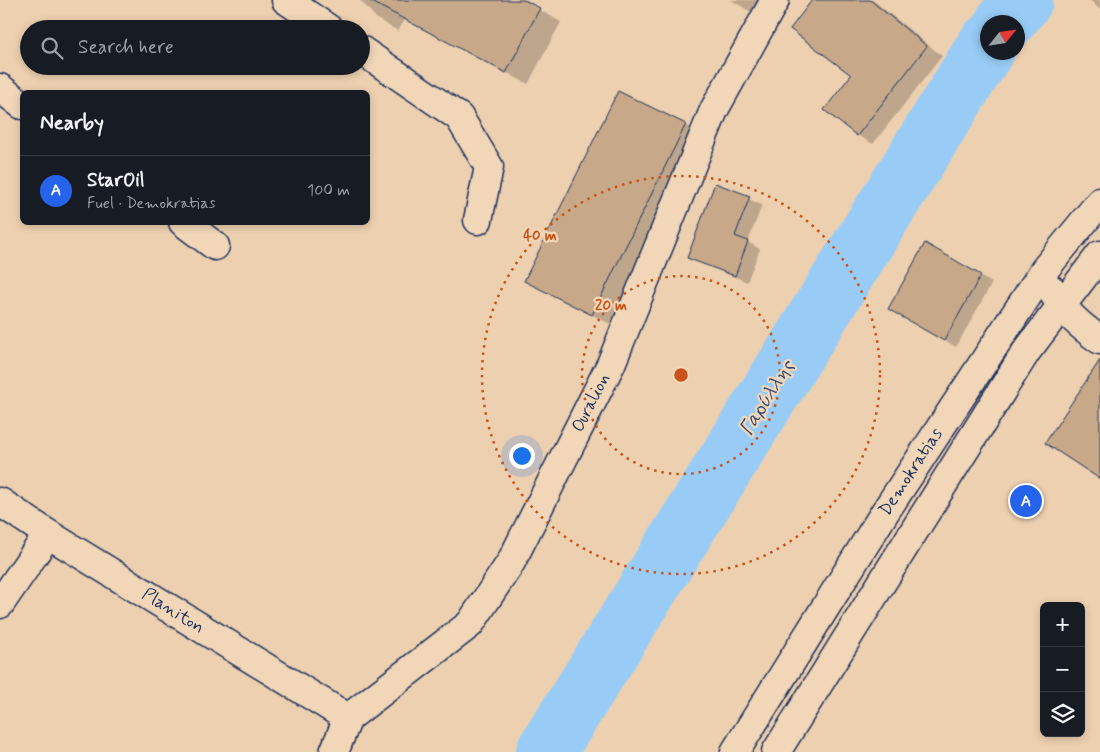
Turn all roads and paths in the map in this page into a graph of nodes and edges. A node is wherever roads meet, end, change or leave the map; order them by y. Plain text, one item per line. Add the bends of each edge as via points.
1 (286, 0) edge
2 (775, 0) edge
3 (316, 20) edge
4 (370, 56) edge
5 (0, 88) edge
6 (20, 103) edge
7 (1100, 202) edge
8 (478, 220) dead end
9 (187, 225) edge
10 (215, 246) dead end
11 (1100, 255) edge
12 (1045, 269) junction
13 (1060, 305) junction
14 (1100, 340) edge
15 (0, 502) edge
16 (48, 534) junction
17 (0, 604) edge
18 (348, 718) junction
19 (334, 752) edge
20 (736, 752) edge
21 (776, 752) edge

1 - 3 street
2 - 18 street, Ouralion via 714,110 611,364 511,562 470,624
4 - 8 street via 459,117 489,167
5 - 6 street
7 - 12 street, Demokratias
9 - 10 street
11 - 13 street, Demokratias
12 - 13 street
12 - 20 street, Demokratias via 885,512
13 - 14 street via 1076,323
13 - 21 street, Demokratias via 1026,352
15 - 16 street, Planiton
16 - 17 street
16 - 18 street, Planiton
18 - 19 street

